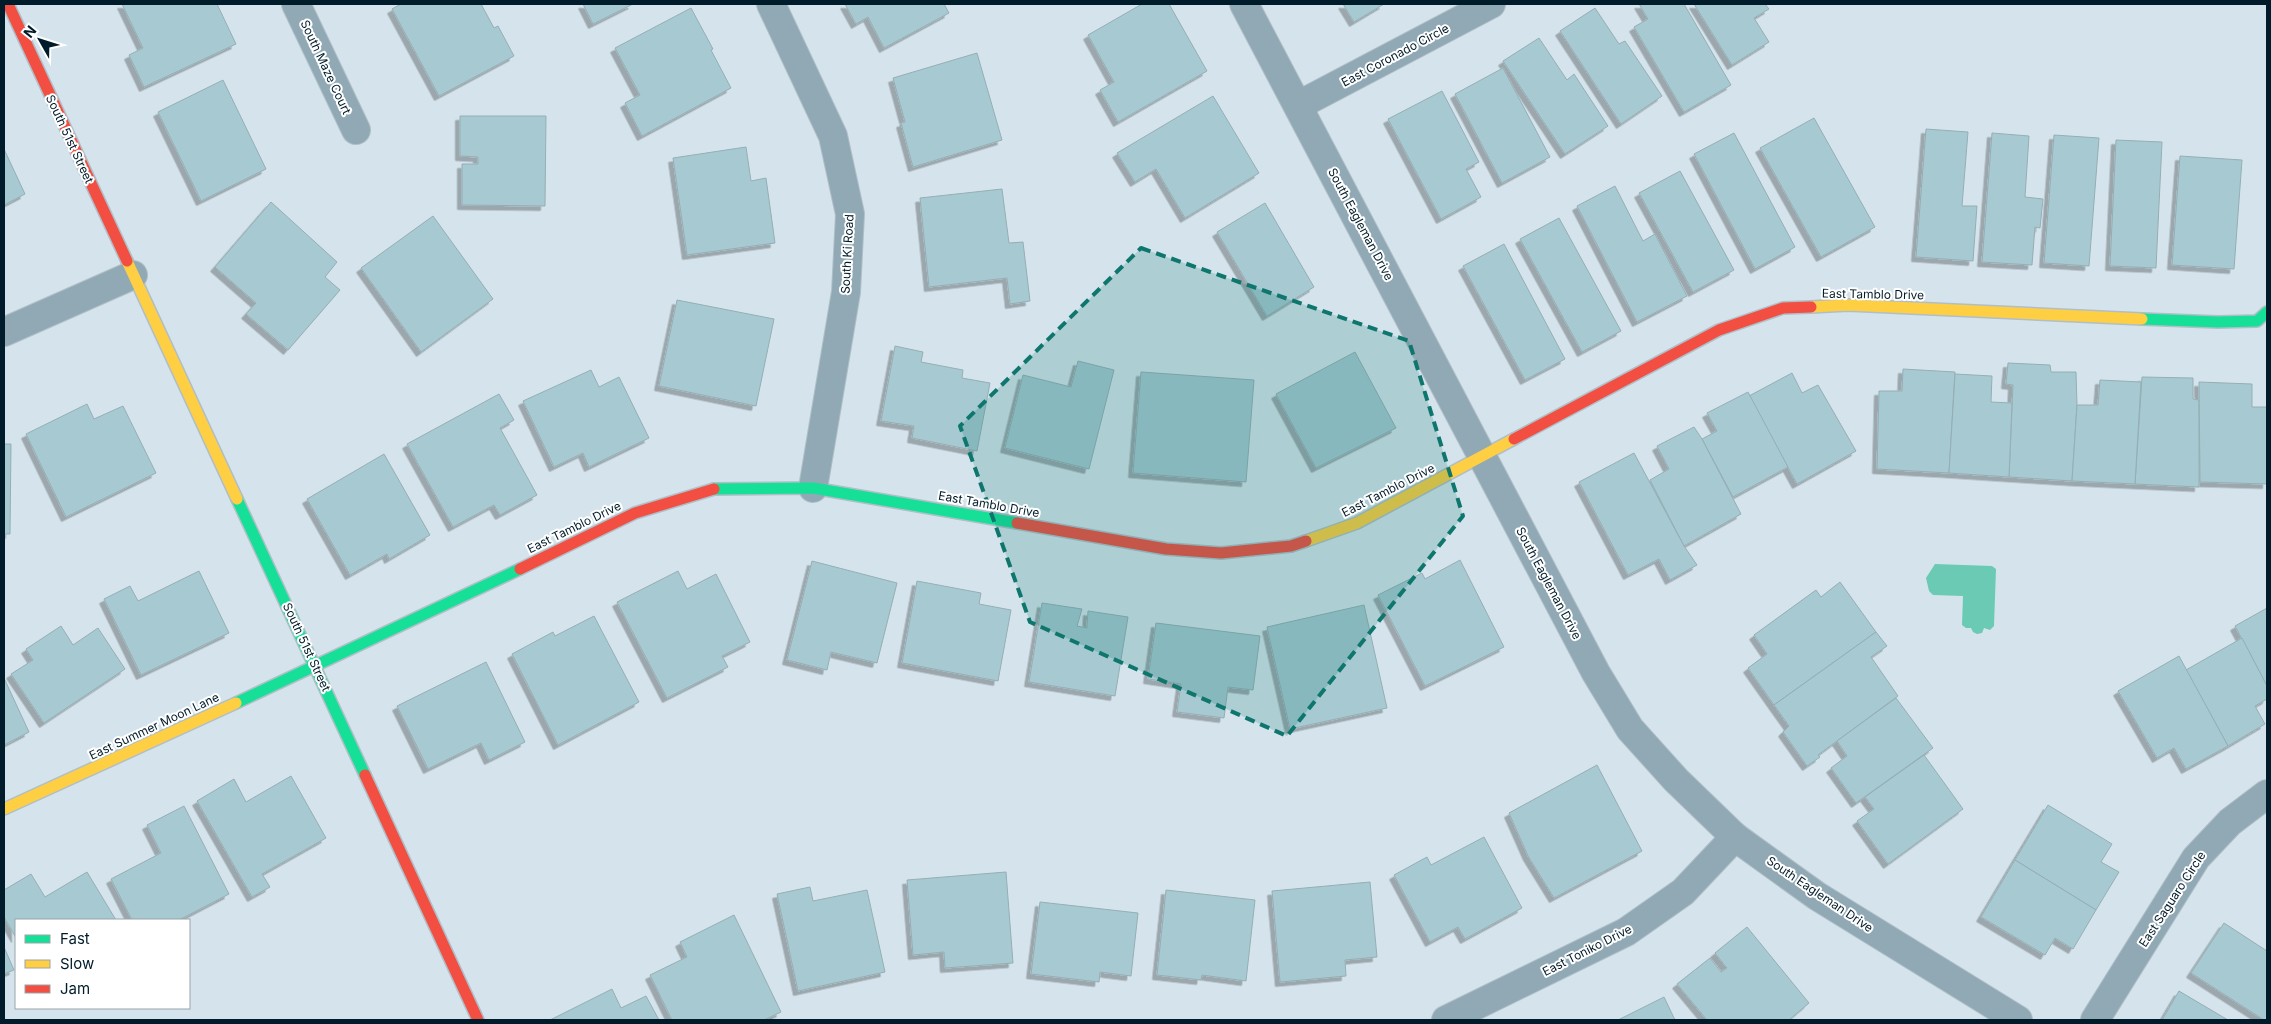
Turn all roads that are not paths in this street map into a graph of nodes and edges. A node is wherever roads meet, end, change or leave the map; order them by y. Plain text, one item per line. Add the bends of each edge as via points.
1 (8, 4) edge
2 (296, 4) edge
3 (771, 4) edge
4 (1244, 4) edge
5 (1491, 4) edge
6 (1299, 105) junction
7 (356, 130) dead end
8 (133, 275) junction
9 (2267, 312) edge
10 (4, 332) edge
11 (1483, 457) junction
12 (814, 488) junction
13 (316, 667) junction
14 (2267, 794) edge
15 (4, 810) edge
16 (1735, 837) junction
17 (478, 1020) edge
18 (1446, 1020) edge
19 (2018, 1020) edge
20 (2095, 1020) edge

1 - 8 street, South 51st Street
2 - 7 street, South Maze Court
3 - 12 street, South Ki Road via 833,136 850,214 846,292
4 - 6 street, South Eagleman Drive
5 - 6 street, East Coronado Circle
6 - 11 street, South Eagleman Drive
8 - 10 street
8 - 13 street, South 51st Street
9 - 11 street, East Tamblo Drive via 2257,320 2218,322 1848,305 1783,308 1719,330
11 - 12 street, East Tamblo Drive via 1357,523 1291,546 1221,553 1166,549
11 - 16 street, South Eagleman Drive via 1596,673 1630,730
12 - 13 street, East Tamblo Drive via 716,488 635,513
13 - 15 street, East Summer Moon Lane
13 - 17 street, South 51st Street
14 - 20 street, East Saguaro Circle via 2230,822 2196,858
16 - 18 street, East Toniko Drive via 1683,892 1626,932
16 - 19 street, South Eagleman Drive via 1817,896

